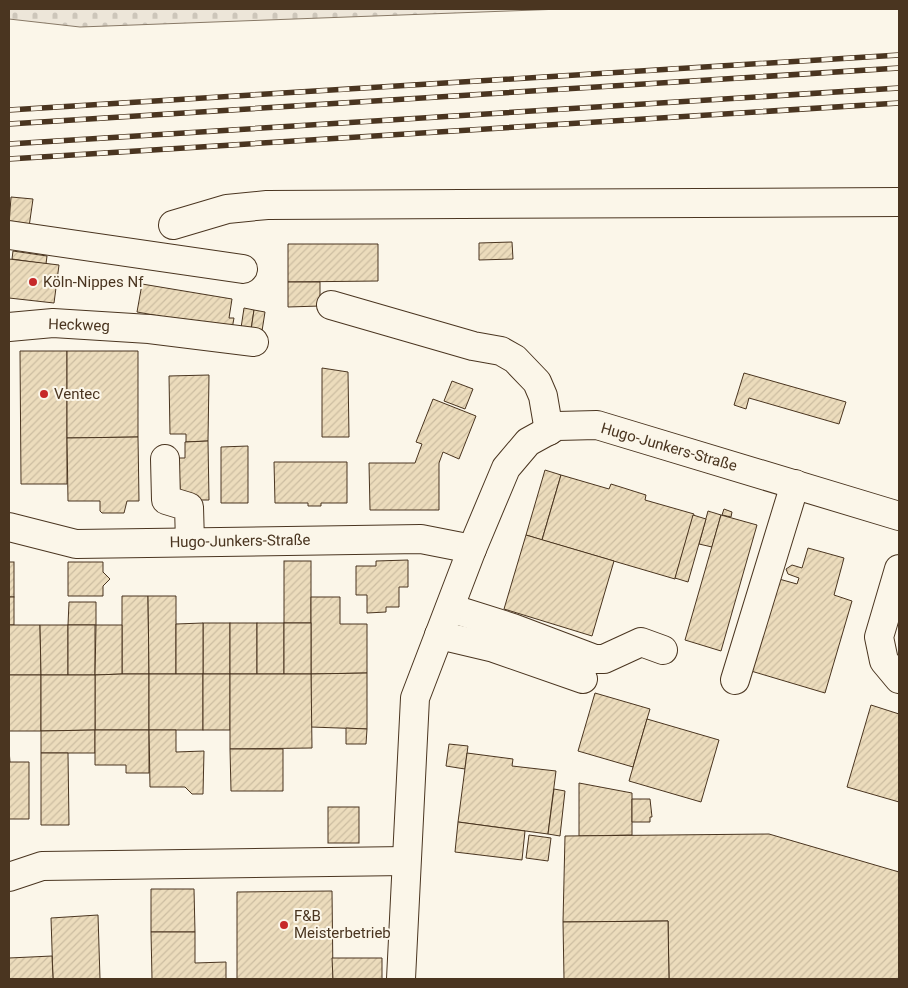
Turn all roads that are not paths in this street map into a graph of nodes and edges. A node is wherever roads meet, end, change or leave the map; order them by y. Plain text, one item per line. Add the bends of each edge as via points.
1 (899, 202) edge
2 (173, 225) dead end
3 (9, 235) edge
4 (243, 269) dead end
5 (331, 305) dead end
6 (9, 327) edge
7 (254, 342) dead end
8 (549, 431) junction
9 (165, 459) dead end
10 (795, 484) junction
11 (899, 516) edge
12 (9, 527) edge
13 (190, 542) junction
14 (472, 549) junction
15 (899, 569) edge
16 (450, 608) junction
17 (439, 635) junction
18 (663, 650) dead end
19 (583, 679) dead end
20 (899, 679) edge
21 (735, 680) dead end
22 (406, 861) junction
23 (9, 877) edge
24 (401, 979) edge

1 - 2 street via 267,205 228,209
3 - 4 street
5 - 8 street via 501,351 515,359 537,382
6 - 7 street, Heckweg via 53,323 148,329
8 - 10 street, Hugo-Junkers-Straße via 557,426 596,425
8 - 14 street, Hugo-Junkers-Straße via 528,442 506,468
9 - 13 street via 166,500 189,506
10 - 11 street, Hugo-Junkers-Straße
10 - 21 street
12 - 13 street, Hugo-Junkers-Straße via 76,544
13 - 14 street, Hugo-Junkers-Straße via 421,539
14 - 16 street, Hugo-Junkers-Straße
15 - 20 street via 879,637 884,661
16 - 17 street, Hugo-Junkers-Straße
16 - 18 street via 595,659 604,659 641,642
17 - 19 street via 494,648
17 - 22 street, Hugo-Junkers-Straße via 415,698
22 - 23 street via 42,866
22 - 24 street, Hugo-Junkers-Straße

